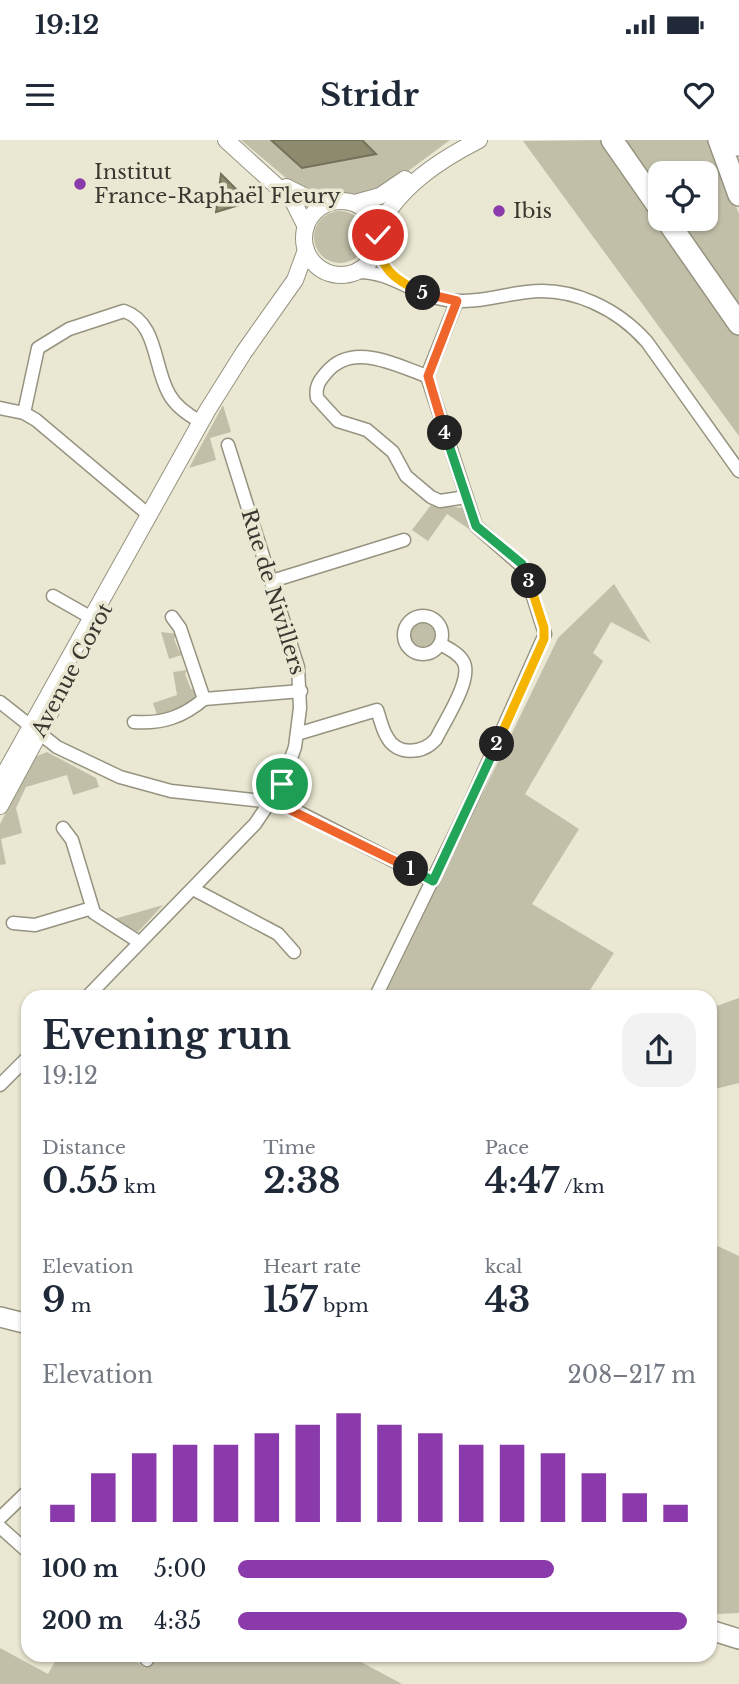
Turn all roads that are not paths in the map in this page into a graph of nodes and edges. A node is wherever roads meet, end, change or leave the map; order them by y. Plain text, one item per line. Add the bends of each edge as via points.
1 (226, 140) edge
2 (458, 140) edge
3 (479, 140) edge
4 (612, 140) edge
5 (719, 140) edge
6 (737, 140) edge
7 (739, 145) edge
8 (266, 174) junction
9 (648, 192) edge
10 (739, 195) edge
11 (332, 202) junction
12 (355, 204) junction
13 (306, 227) junction
14 (674, 231) edge
15 (377, 239) junction
16 (306, 250) junction
17 (355, 272) junction
18 (334, 274) junction
19 (398, 280) junction
20 (457, 301) junction
21 (275, 310) junction
22 (739, 324) edge
23 (428, 376) junction
24 (0, 408) edge
25 (24, 413) junction
26 (201, 422) junction
27 (228, 445) dead end
28 (739, 471) edge
29 (466, 497) junction
30 (150, 516) junction
31 (141, 532) junction
32 (404, 540) dead end
33 (272, 581) junction
34 (53, 596) dead end
35 (90, 617) junction
36 (172, 617) dead end
37 (440, 644) dead end
38 (301, 691) junction
39 (204, 699) junction
40 (0, 702) edge
41 (134, 722) dead end
42 (36, 728) junction
43 (297, 734) junction
44 (0, 782) edge
45 (272, 801) junction
46 (0, 806) edge
47 (63, 828) dead end
48 (433, 881) junction
49 (193, 889) junction
50 (92, 908) junction
51 (13, 923) dead end
52 (139, 942) junction
53 (295, 952) dead end
54 (94, 990) edge
55 (379, 990) edge
56 (21, 1064) edge
57 (0, 1085) edge
58 (0, 1317) edge
59 (21, 1322) edge
60 (21, 1496) edge
61 (3, 1510) edge
62 (0, 1527) edge
63 (21, 1546) edge
64 (717, 1632) edge
65 (739, 1639) edge

1 - 8 street
2 - 12 street via 388,192
3 - 15 street via 411,185 390,207
4 - 9 main road
5 - 10 main road
6 - 7 main road
8 - 11 street via 301,195
8 - 13 street via 299,208
11 - 12 street
11 - 13 street via 316,211
12 - 15 street via 369,213
13 - 16 street
14 - 22 main road
15 - 17 street via 369,262
15 - 19 street via 383,266
16 - 18 street via 319,267
16 - 21 street, Avenue Corot via 300,272
17 - 18 street
17 - 19 street via 380,273
18 - 21 street, Avenue Corot via 305,283
19 - 20 street via 426,294
20 - 23 street
20 - 28 street via 544,291 581,298 616,314 647,342
21 - 26 street, Avenue Corot
23 - 29 street
23 - 29 street via 371,357 347,358 333,364 320,380 317,398 338,421 367,430 393,452 406,476 431,497 440,501
24 - 25 street
25 - 26 street via 38,348 63,331 124,311 144,324 170,396
25 - 30 street
26 - 30 street, Avenue Corot
27 - 33 street, Rue de Nivillers
29 - 48 street via 480,531 524,568 545,634
30 - 31 street, Avenue Corot
31 - 35 street, Avenue Corot
31 - 42 street, Avenue Corot
32 - 33 street
33 - 38 street, Rue de Nivillers via 295,654
34 - 35 street
35 - 42 street, Avenue Corot
36 - 39 street
37 - 43 street via 461,658 466,678 428,747 412,751 395,746 387,738 377,710
38 - 39 street
38 - 43 street, Rue de Nivillers
39 - 41 street via 181,716 158,723
40 - 42 street
42 - 44 street, Avenue Corot
42 - 45 street via 57,747 145,786
42 - 46 street, Avenue Corot
43 - 45 street, Rue de Nivillers via 287,773
45 - 48 street
45 - 49 street, Rue de Nivillers
47 - 50 street via 74,845
48 - 55 street
49 - 52 street, Rue de Nivillers
49 - 53 street via 278,934
50 - 51 street via 35,925
50 - 52 street via 100,919
52 - 54 street, Rue de Nivillers
56 - 57 street
58 - 59 main road
60 - 61 street
62 - 63 street
64 - 65 main road

